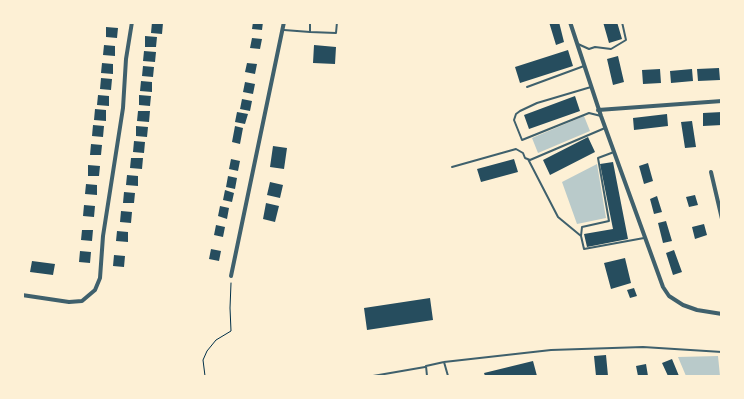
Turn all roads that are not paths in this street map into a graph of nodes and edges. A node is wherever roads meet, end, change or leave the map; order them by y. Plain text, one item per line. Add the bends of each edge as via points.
1 (132, 22) edge
2 (284, 22) edge
3 (310, 22) edge
4 (337, 22) edge
5 (570, 22) edge
6 (622, 22) edge
7 (283, 30) junction
8 (310, 32) junction
9 (576, 43) junction
10 (584, 66) junction
11 (527, 87) dead end
12 (591, 87) junction
13 (722, 101) edge
14 (598, 110) junction
15 (601, 116) junction
16 (605, 128) junction
17 (614, 152) junction
18 (528, 159) junction
19 (452, 167) dead end
20 (711, 172) dead end
21 (722, 219) edge
22 (581, 236) junction
23 (644, 238) junction
24 (231, 276) road end
25 (22, 296) edge
26 (722, 314) edge
27 (722, 352) edge
28 (444, 362) junction
29 (426, 366) junction
30 (373, 376) edge
31 (427, 376) edge
32 (448, 376) edge

1 - 25 street via 100,278 95,290 82,301
2 - 7 street
3 - 8 lane
4 - 8 lane via 336,33
5 - 9 street
6 - 9 lane via 626,40 611,48 589,49
7 - 8 lane
7 - 24 street
9 - 10 street
10 - 11 lane
10 - 12 street
12 - 14 street
12 - 15 lane via 537,103 520,111 514,120 522,140 589,113
13 - 14 street
14 - 15 street
15 - 16 street
16 - 17 street
16 - 18 lane
17 - 22 lane via 598,158 610,221 582,227
17 - 23 street
18 - 19 lane via 516,149
18 - 22 lane via 558,217
20 - 21 street
22 - 23 lane via 584,250
23 - 26 street via 657,275 669,296 697,310
27 - 28 lane via 612,347
28 - 29 lane
28 - 32 lane
29 - 30 lane
29 - 31 lane

